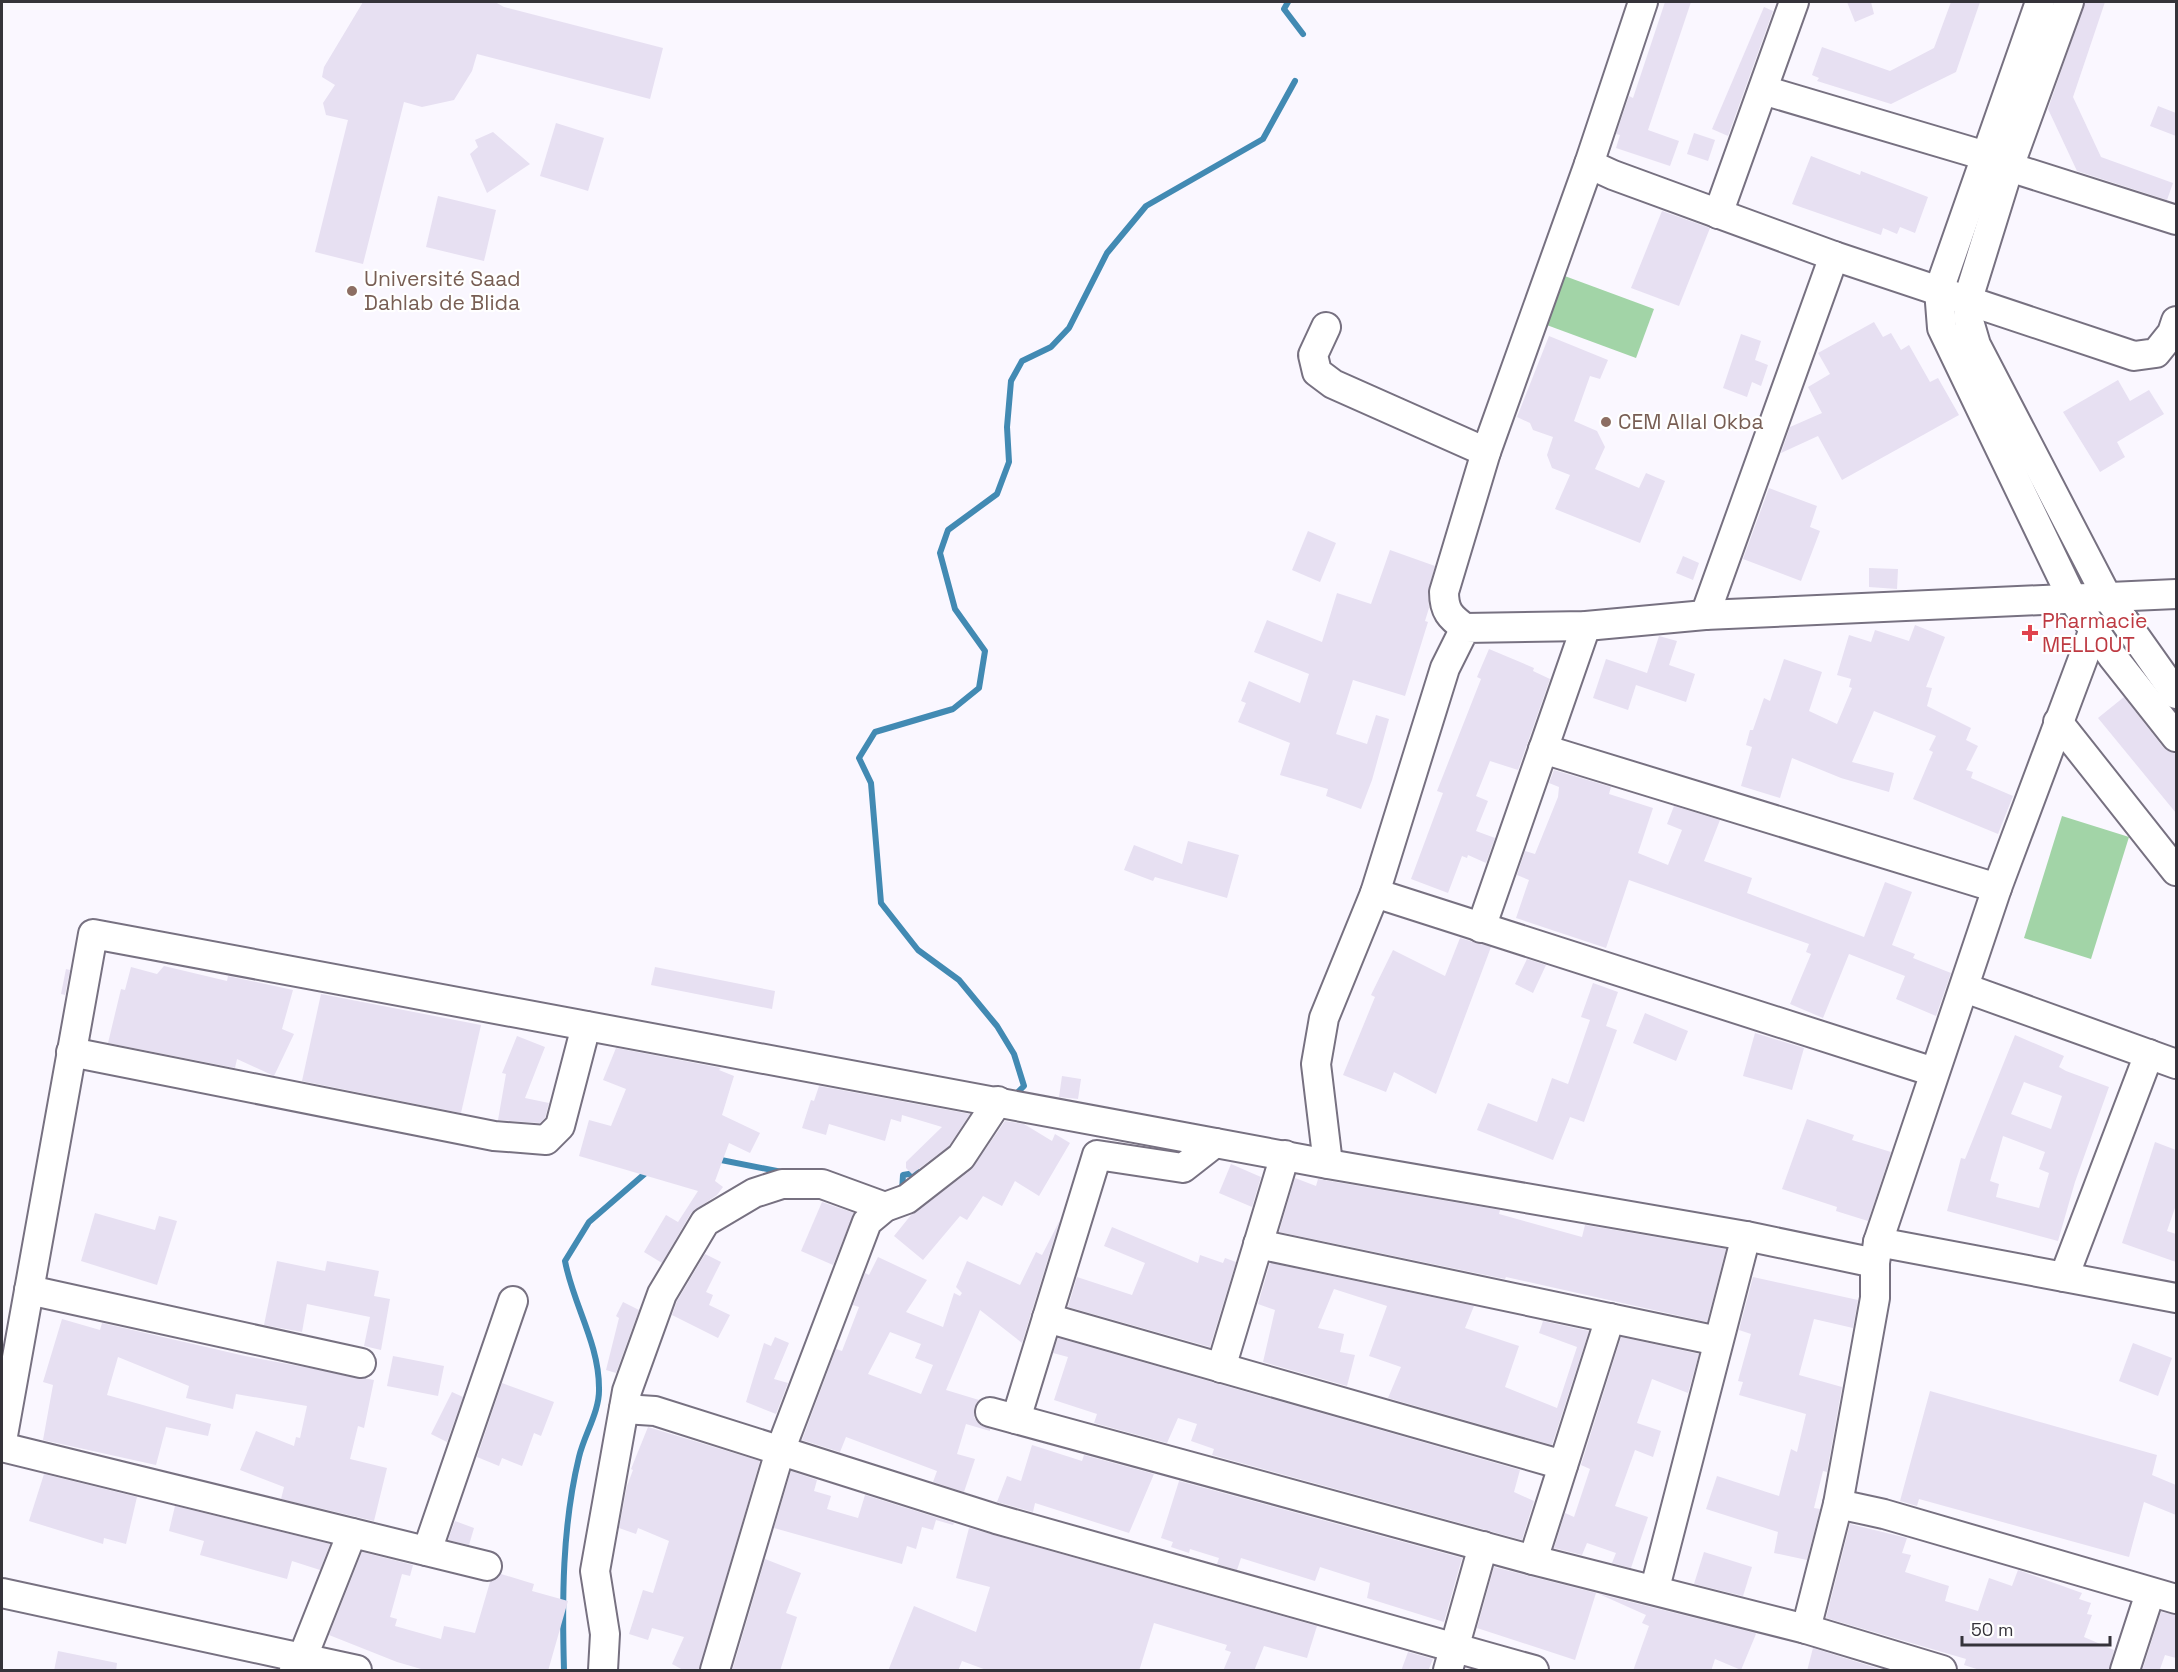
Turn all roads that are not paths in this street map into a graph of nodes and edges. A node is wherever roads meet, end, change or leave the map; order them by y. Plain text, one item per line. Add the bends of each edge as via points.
1 (1643, 2) edge
2 (1794, 2) edge
3 (2040, 2) edge
4 (2069, 2) edge
5 (1763, 90) junction
6 (1998, 161) junction
7 (1588, 164) junction
8 (1718, 214) junction
9 (2176, 220) edge
10 (1834, 256) junction
11 (1939, 290) junction
12 (1968, 299) junction
13 (2176, 321) edge
14 (1326, 327) dead end
15 (1486, 452) junction
16 (2176, 594) edge
17 (2106, 595) junction
18 (2072, 598) junction
19 (1705, 615) junction
20 (1586, 626) junction
21 (1465, 628) junction
22 (2094, 629) junction
23 (2176, 694) edge
24 (2058, 722) junction
25 (2176, 737) edge
26 (1543, 749) junction
27 (2176, 871) edge
28 (1997, 888) junction
29 (1375, 893) junction
30 (1481, 928) junction
31 (1965, 988) junction
32 (586, 1026) junction
33 (71, 1052) junction
34 (2149, 1054) junction
35 (2176, 1064) edge
36 (1934, 1072) junction
37 (998, 1101) junction
38 (1215, 1143) junction
39 (1284, 1155) junction
40 (1328, 1164) junction
41 (885, 1207) junction
42 (1746, 1236) junction
43 (1258, 1244) junction
44 (1876, 1252) junction
45 (2064, 1277) junction
46 (29, 1290) junction
47 (2176, 1298) edge
48 (513, 1301) dead end
49 (1047, 1318) junction
50 (1610, 1318) junction
51 (1718, 1341) junction
52 (361, 1363) dead end
53 (1221, 1368) junction
54 (624, 1409) junction
55 (2, 1441) edge
56 (2, 1447) edge
57 (780, 1451) junction
58 (1563, 1465) junction
59 (1838, 1504) junction
60 (352, 1533) junction
61 (1483, 1546) junction
62 (427, 1551) junction
63 (1533, 1560) junction
64 (487, 1566) dead end
65 (1655, 1588) junction
66 (2, 1593) edge
67 (2163, 1596) edge
68 (1806, 1629) junction
69 (1451, 1659) edge
70 (298, 1665) edge
71 (357, 1671) edge
72 (603, 1671) edge
73 (715, 1671) edge
74 (1534, 1671) edge
75 (1942, 1671) edge
76 (2125, 1671) edge

1 - 7 street
2 - 5 street
3 - 6 street
4 - 6 street
5 - 6 street
5 - 8 street
6 - 9 street
6 - 11 street
6 - 12 street
7 - 8 street
7 - 15 street
8 - 10 street
10 - 11 street
10 - 19 street
11 - 12 street
11 - 18 street via 1942,328
12 - 13 street via 2134,356 2156,353
12 - 17 street via 1976,345
14 - 15 street via 1313,355 1317,372 1333,384
15 - 21 street via 1444,592 1449,616
16 - 17 street
17 - 18 street
17 - 23 street
18 - 19 street
18 - 22 street
19 - 20 street
20 - 21 street
20 - 26 street
21 - 29 street via 1445,668
22 - 24 street
22 - 25 street
24 - 27 street
24 - 28 street
26 - 28 street
26 - 30 street
28 - 31 street
29 - 30 street
29 - 40 street via 1324,1018 1316,1064
30 - 36 street
31 - 34 street
31 - 36 street
32 - 33 street via 560,1126 546,1140 494,1136
32 - 33 street via 93,934
32 - 37 street
33 - 46 street
34 - 35 street
34 - 45 street
36 - 44 street
37 - 38 street
37 - 41 street via 961,1157 907,1199
38 - 39 street
38 - 49 street via 1183,1168 1097,1155
39 - 40 street
39 - 43 street
40 - 42 street
41 - 54 street via 822,1184 782,1184 754,1193 705,1222 662,1294
41 - 57 street via 867,1222
42 - 44 street
42 - 51 street
43 - 50 street
43 - 53 street
44 - 45 street
44 - 59 street via 1875,1298
45 - 47 street
46 - 52 street
46 - 55 street
48 - 62 street
49 - 53 street
49 - 61 street via 1003,1416
50 - 51 street
50 - 58 street
51 - 65 street
53 - 58 street
54 - 57 street via 655,1411
54 - 72 street via 594,1571 605,1634
56 - 60 street
57 - 69 street
57 - 73 street
58 - 63 street
59 - 67 street via 1895,1517
59 - 68 street
60 - 62 street
60 - 70 street
61 - 63 street
61 - 69 street
62 - 64 street
63 - 65 street
65 - 68 street
66 - 70 street
67 - 76 street
68 - 75 street
69 - 74 street
70 - 71 street

